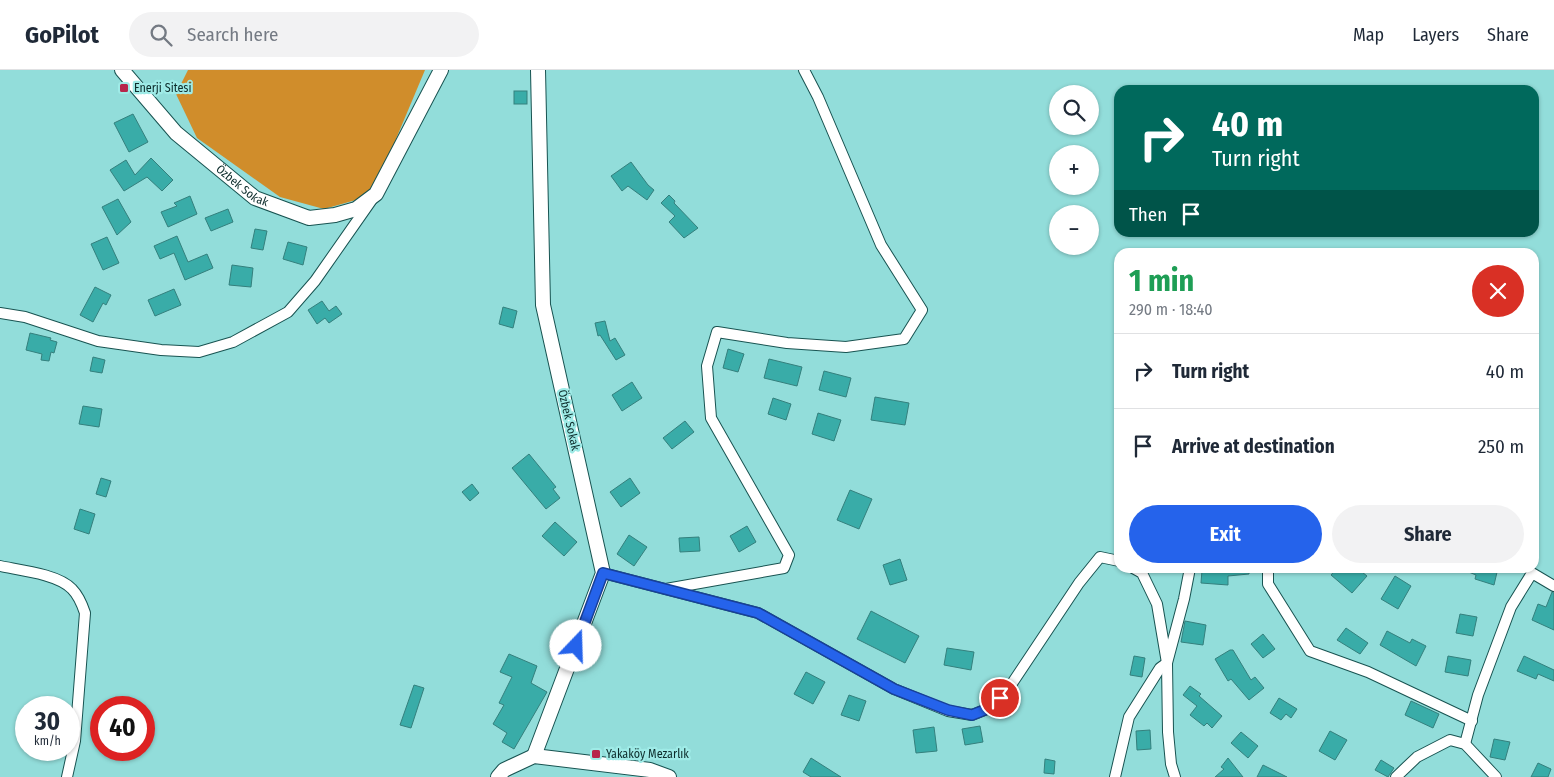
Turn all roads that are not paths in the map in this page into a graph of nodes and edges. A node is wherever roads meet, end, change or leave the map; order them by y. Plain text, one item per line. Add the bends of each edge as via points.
1 (122, 70) edge
2 (441, 70) edge
3 (538, 70) edge
4 (804, 70) edge
5 (376, 194) junction
6 (0, 313) edge
7 (1114, 560) edge
8 (0, 566) edge
9 (603, 573) junction
10 (1142, 573) edge
11 (1189, 573) edge
12 (1268, 573) edge
13 (1528, 573) edge
14 (1534, 573) edge
15 (1554, 586) edge
16 (666, 589) junction
17 (1167, 663) junction
18 (1472, 721) junction
19 (1466, 744) junction
20 (534, 756) junction
21 (67, 777) edge
22 (498, 777) edge
23 (669, 777) edge
24 (1115, 777) edge
25 (1175, 777) edge
26 (1396, 777) edge
27 (1496, 777) edge

1 - 5 street, Özbek Sokak via 176,133 255,198 308,218 356,209
2 - 5 street, Özbek Sokak
3 - 9 street, Özbek Sokak via 543,305
4 - 16 street via 881,245 922,310 904,340 846,346 787,343 717,332 707,366 712,418 789,555 784,568
5 - 6 street via 315,281 288,312 233,342 200,352 161,350 98,341 24,317
7 - 16 street via 1100,557 1009,688 992,707 972,715 948,710 894,689 758,613
8 - 21 street via 47,576 71,588 81,600 85,613 75,742
9 - 16 street
9 - 20 street
10 - 17 street via 1156,604
11 - 17 street
12 - 18 street via 1268,584 1310,651 1368,672
13 - 18 street via 1511,607 1478,695
14 - 15 street
17 - 24 street via 1160,668 1128,717
17 - 25 street via 1168,732
18 - 19 street
19 - 26 street via 1450,740 1417,757
19 - 27 street
20 - 22 street via 504,770
20 - 23 street via 650,770

